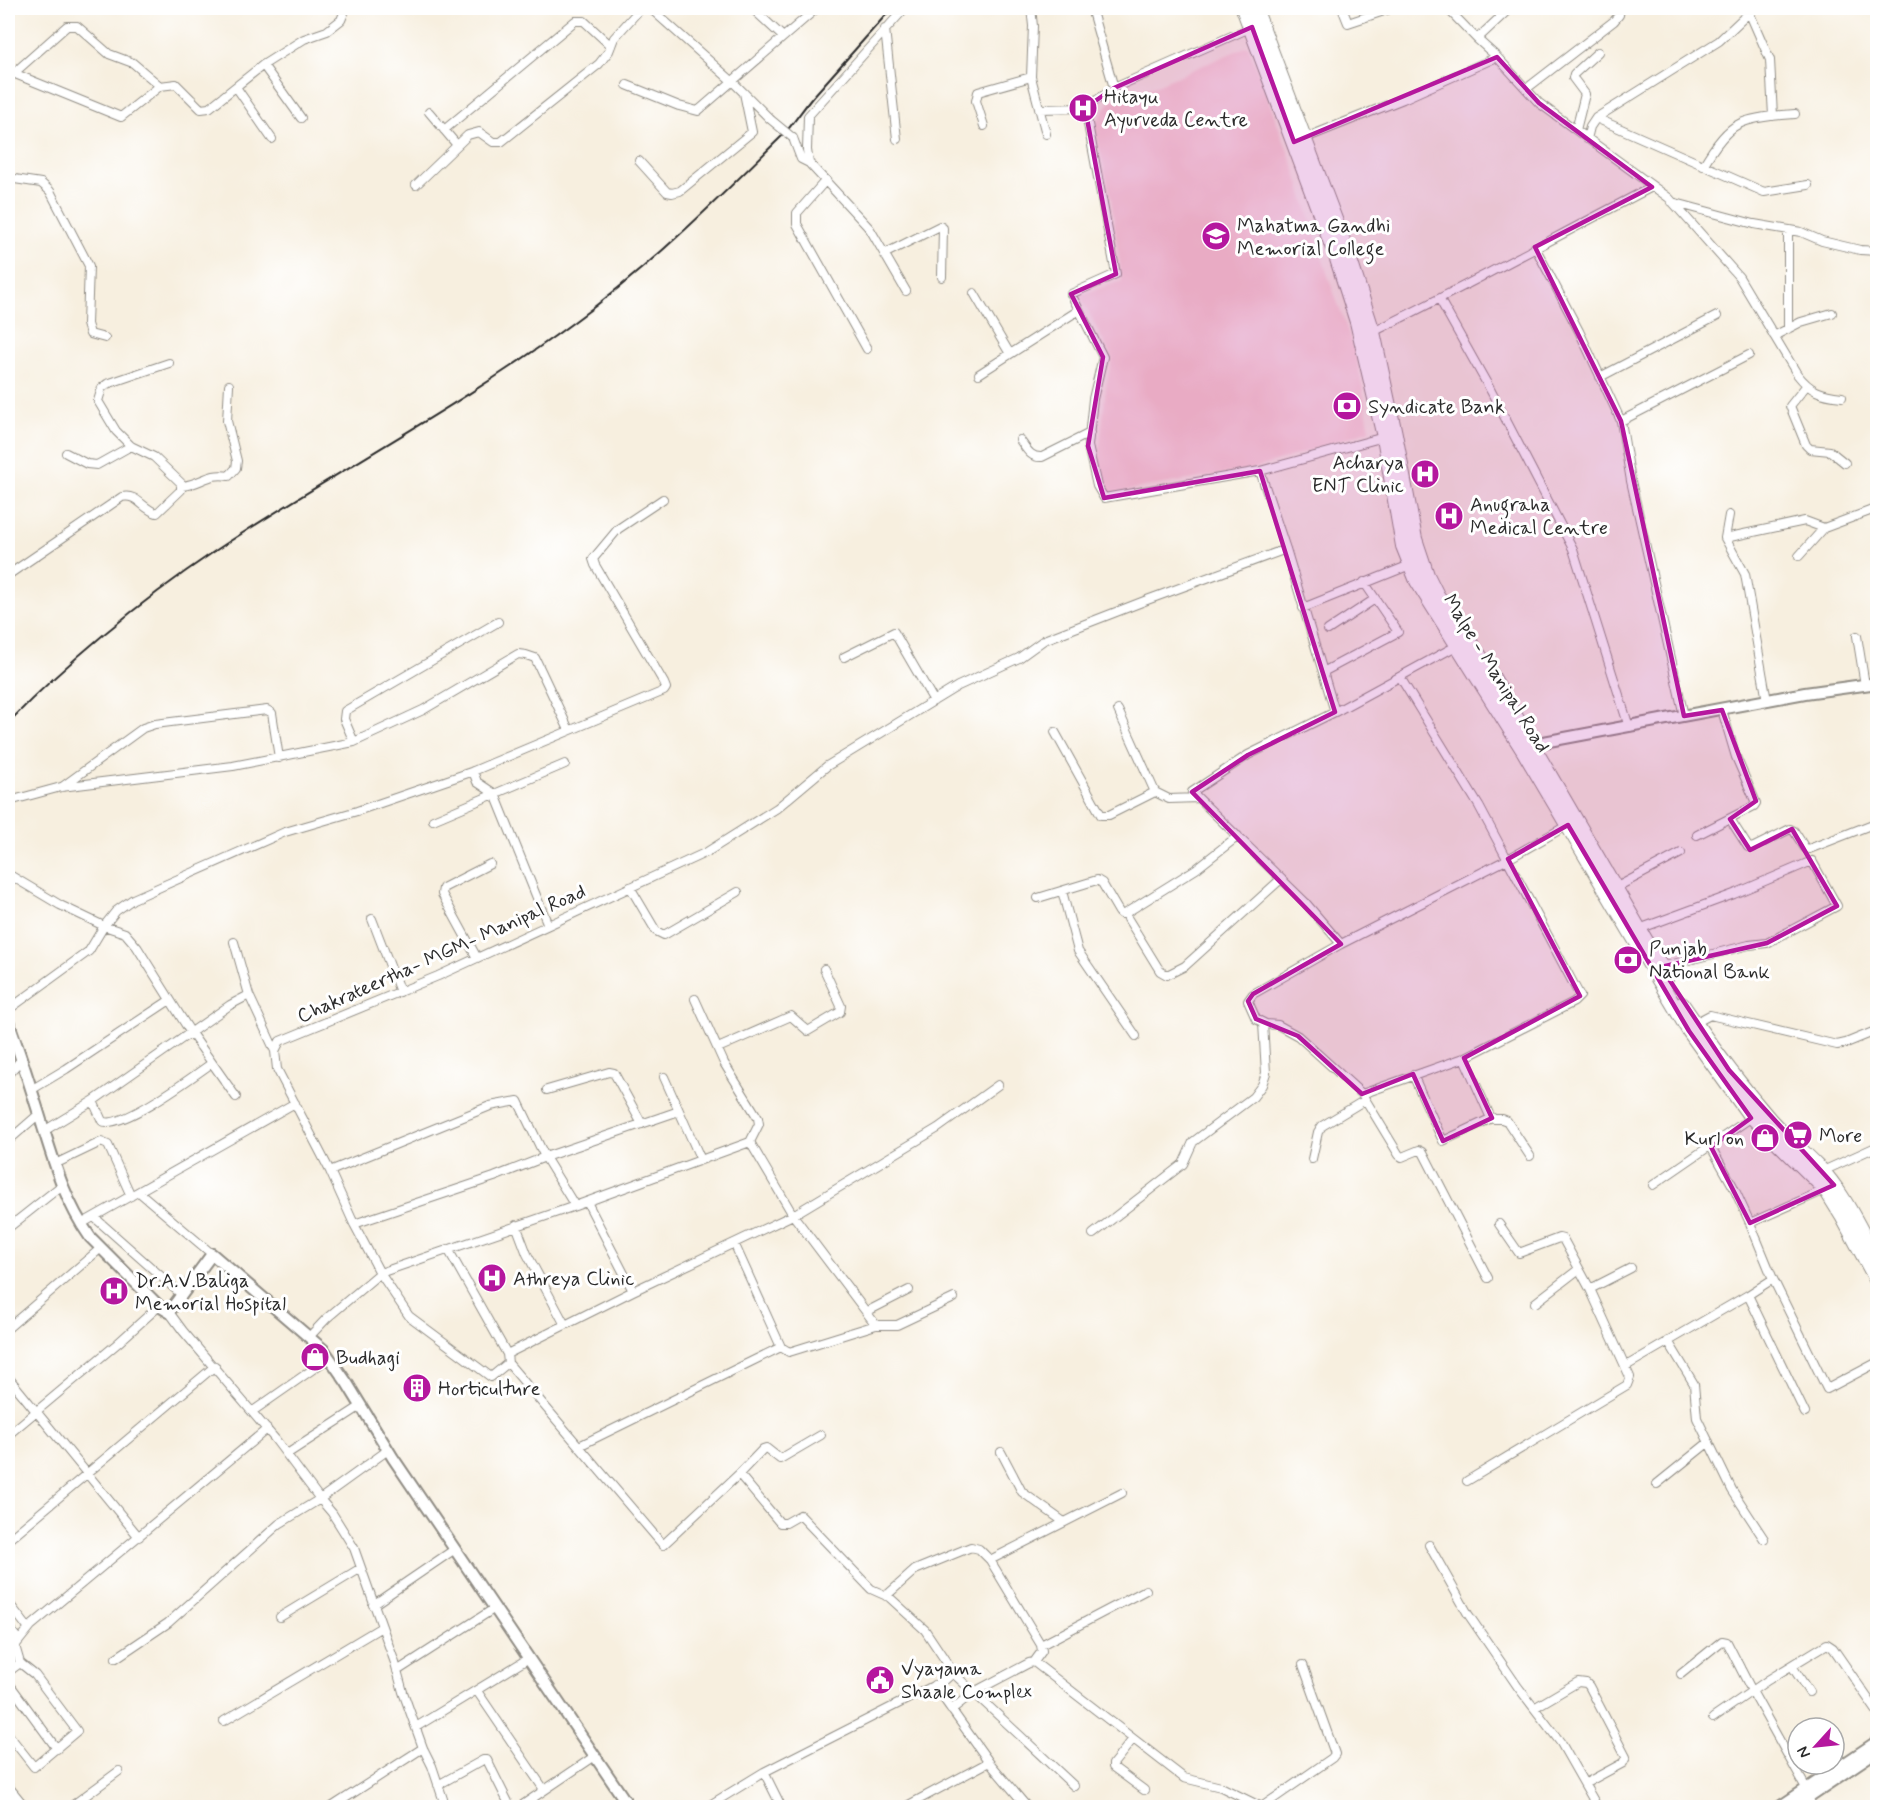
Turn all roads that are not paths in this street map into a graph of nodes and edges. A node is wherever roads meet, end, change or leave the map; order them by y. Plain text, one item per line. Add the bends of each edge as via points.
1 (346, 8) edge
2 (641, 8) edge
3 (651, 8) edge
4 (752, 8) edge
5 (817, 8) edge
6 (905, 8) edge
7 (1031, 8) edge
8 (1091, 8) edge
9 (1243, 8) edge
10 (1255, 8) edge
11 (1342, 8) edge
12 (1393, 8) edge
13 (1447, 8) edge
14 (1510, 8) edge
15 (1620, 8) edge
16 (1751, 10) edge
17 (1252, 27) junction
18 (885, 29) junction
19 (783, 37) junction
20 (1477, 39) junction
21 (611, 46) junction
22 (1598, 52) dead end
23 (1497, 57) junction
24 (263, 65) junction
25 (11, 72) edge
26 (1030, 77) junction
27 (733, 82) junction
28 (627, 85) dead end
29 (160, 86) junction
30 (236, 87) junction
31 (1114, 88) junction
32 (1526, 89) junction
33 (744, 93) junction
34 (1039, 108) junction
35 (1084, 108) junction
36 (429, 112) dead end
37 (1795, 114) dead end
38 (1773, 116) junction
39 (301, 118) dead end
40 (1596, 118) junction
41 (984, 126) dead end
42 (444, 130) junction
43 (1576, 130) junction
44 (1046, 134) dead end
45 (1305, 138) junction
46 (272, 139) dead end
47 (1587, 139) junction
48 (897, 140) dead end
49 (457, 145) junction
50 (639, 161) dead end
51 (809, 163) junction
52 (1703, 166) junction
53 (1312, 175) junction
54 (8, 178) edge
55 (826, 180) junction
56 (416, 185) dead end
57 (1808, 185) dead end
58 (1652, 187) junction
59 (1672, 202) junction
60 (1788, 230) junction
61 (1535, 247) junction
62 (1878, 251) edge
63 (884, 254) junction
64 (942, 277) dead end
65 (906, 291) dead end
66 (974, 293) dead end
67 (1440, 300) junction
68 (1079, 310) junction
69 (1832, 313) dead end
70 (1717, 316) dead end
71 (1788, 329) junction
72 (1373, 332) junction
73 (1774, 336) junction
74 (105, 338) dead end
75 (867, 349) dead end
76 (1010, 354) junction
77 (1749, 355) dead end
78 (170, 363) dead end
79 (979, 374) dead end
80 (1600, 377) junction
81 (228, 385) dead end
82 (1806, 386) junction
83 (1842, 397) dead end
84 (1621, 421) junction
85 (1090, 433) junction
86 (1384, 437) junction
87 (1020, 440) dead end
88 (131, 446) junction
89 (66, 453) dead end
90 (1845, 463) dead end
91 (1260, 471) junction
92 (182, 486) junction
93 (663, 499) dead end
94 (1875, 508) dead end
95 (1730, 516) dead end
96 (1824, 528) junction
97 (1725, 538) junction
98 (1286, 549) junction
99 (1799, 556) dead end
100 (1410, 565) junction
101 (8, 575) edge
102 (1364, 582) junction
103 (1376, 599) junction
104 (1304, 608) junction
105 (498, 622) dead end
106 (1328, 630) dead end
107 (1857, 636) dead end
108 (1458, 645) junction
109 (844, 657) dead end
110 (1479, 666) junction
111 (1323, 672) junction
112 (1400, 677) junction
113 (1878, 683) edge
114 (1864, 686) junction
115 (934, 701) junction
116 (1767, 701) junction
117 (1118, 710) dead end
118 (1722, 710) junction
119 (1335, 712) junction
120 (1684, 716) junction
121 (1629, 727) junction
122 (569, 730) junction
123 (1055, 732) dead end
124 (354, 742) junction
125 (1533, 744) junction
126 (279, 758) junction
127 (565, 764) dead end
128 (473, 771) junction
129 (62, 787) junction
130 (1155, 792) junction
131 (495, 794) junction
132 (1198, 798) junction
133 (8, 804) edge
134 (1730, 819) junction
135 (433, 820) dead end
136 (1878, 822) edge
137 (1568, 825) junction
138 (1697, 835) dead end
139 (1238, 836) junction
140 (1806, 849) junction
141 (1681, 853) dead end
142 (1508, 859) junction
143 (1812, 861) junction
144 (490, 864) dead end
145 (8, 874) edge
146 (1281, 879) junction
147 (630, 887) junction
148 (1615, 888) junction
149 (1062, 891) junction
150 (738, 892) dead end
151 (1038, 898) dead end
152 (372, 919) dead end
153 (1128, 919) dead end
154 (548, 925) junction
155 (104, 926) junction
156 (1639, 929) junction
157 (234, 942) dead end
158 (1341, 944) junction
159 (477, 958) junction
160 (1661, 967) junction
161 (824, 969) dead end
162 (400, 992) junction
163 (249, 995) junction
164 (695, 999) dead end
165 (170, 1000) junction
166 (8, 1010) edge
167 (8, 1022) edge
168 (1263, 1023) junction
169 (1695, 1023) junction
170 (1878, 1030) edge
171 (190, 1033) junction
172 (1136, 1036) dead end
173 (718, 1048) junction
174 (275, 1051) junction
175 (1464, 1058) junction
176 (22, 1059) junction
177 (212, 1063) junction
178 (8, 1074) edge
179 (1413, 1075) junction
180 (664, 1077) dead end
181 (998, 1085) dead end
182 (32, 1090) junction
183 (547, 1090) dead end
184 (236, 1097) dead end
185 (1363, 1097) junction
186 (93, 1101) junction
187 (294, 1102) junction
188 (679, 1111) junction
189 (39, 1114) junction
190 (1752, 1117) junction
191 (1492, 1118) junction
192 (642, 1124) junction
193 (44, 1131) junction
194 (8, 1141) edge
195 (750, 1142) junction
196 (1878, 1146) edge
197 (1711, 1147) junction
198 (1530, 1156) dead end
199 (544, 1157) junction
200 (1312, 1159) dead end
201 (701, 1160) junction
202 (55, 1164) junction
203 (330, 1171) junction
204 (1823, 1171) junction
205 (1653, 1185) dead end
206 (62, 1186) junction
207 (1830, 1188) junction
208 (135, 1194) junction
209 (587, 1202) junction
210 (575, 1206) junction
211 (794, 1215) junction
212 (94, 1217) junction
213 (1750, 1223) junction
214 (81, 1224) junction
215 (354, 1224) junction
216 (1499, 1224) dead end
217 (516, 1225) junction
218 (8, 1228) edge
219 (1093, 1234) dead end
220 (734, 1243) junction
221 (101, 1248) junction
222 (448, 1248) junction
223 (212, 1254) junction
224 (1878, 1263) edge
225 (1631, 1268) dead end
226 (1579, 1269) junction
227 (380, 1273) junction
228 (1488, 1278) dead end
229 (1773, 1279) junction
230 (1878, 1283) edge
231 (1590, 1289) junction
232 (909, 1290) dead end
233 (633, 1291) junction
234 (182, 1295) junction
235 (1748, 1295) junction
236 (954, 1298) dead end
237 (1535, 1303) dead end
238 (159, 1306) junction
239 (169, 1312) junction
240 (866, 1312) junction
241 (565, 1325) junction
242 (876, 1325) junction
243 (8, 1328) edge
244 (309, 1337) junction
245 (1668, 1341) junction
246 (781, 1347) junction
247 (329, 1358) junction
248 (507, 1359) junction
249 (1878, 1362) edge
250 (215, 1366) junction
251 (1626, 1366) junction
252 (8, 1377) edge
253 (361, 1406) junction
254 (252, 1411) junction
255 (36, 1412) junction
256 (1805, 1413) dead end
257 (267, 1429) junction
258 (8, 1435) edge
259 (821, 1435) dead end
260 (1709, 1442) junction
261 (579, 1446) junction
262 (388, 1450) junction
263 (1001, 1452) dead end
264 (287, 1454) junction
265 (739, 1474) junction
266 (87, 1475) junction
267 (1467, 1481) dead end
268 (1657, 1484) dead end
269 (1122, 1493) dead end
270 (320, 1499) junction
271 (1064, 1522) junction
272 (139, 1537) junction
273 (1764, 1539) dead end
274 (8, 1540) edge
275 (1429, 1545) dead end
276 (455, 1549) junction
277 (990, 1560) junction
278 (361, 1568) junction
279 (1146, 1590) dead end
280 (886, 1596) junction
281 (8, 1602) edge
282 (373, 1605) junction
283 (495, 1608) junction
284 (280, 1617) dead end
285 (8, 1627) edge
286 (28, 1628) junction
287 (380, 1628) junction
288 (19, 1640) junction
289 (1041, 1645) junction
290 (116, 1658) dead end
291 (529, 1658) junction
292 (1034, 1662) junction
293 (20, 1663) junction
294 (1303, 1665) dead end
295 (1792, 1666) junction
296 (397, 1671) junction
297 (8, 1672) edge
298 (953, 1673) junction
299 (1682, 1674) dead end
300 (8, 1682) edge
301 (934, 1686) junction
302 (477, 1691) junction
303 (1752, 1691) junction
304 (974, 1692) junction
305 (1809, 1692) dead end
306 (1534, 1708) junction
307 (951, 1710) junction
308 (1878, 1713) edge
309 (1713, 1718) dead end
310 (224, 1721) dead end
311 (416, 1727) junction
312 (8, 1734) edge
313 (1133, 1739) junction
314 (1878, 1741) edge
315 (423, 1748) junction
316 (57, 1749) junction
317 (1878, 1750) edge
318 (595, 1756) junction
319 (989, 1762) junction
320 (118, 1771) dead end
321 (764, 1772) junction
322 (1586, 1784) junction
323 (438, 1785) junction
324 (8, 1786) edge
325 (1074, 1786) dead end
326 (546, 1789) junction
327 (1144, 1790) dead end
328 (1807, 1792) junction
329 (1263, 1807) edge
330 (26, 1808) edge
331 (69, 1808) edge
332 (330, 1808) edge
333 (446, 1808) edge
334 (511, 1808) edge
335 (518, 1808) edge
336 (630, 1808) edge
337 (705, 1808) edge
338 (782, 1808) edge
339 (903, 1808) edge
340 (1028, 1808) edge
341 (1598, 1808) edge
342 (1778, 1808) edge
343 (1792, 1808) edge
344 (1814, 1808) edge

1 - 24 street via 341,20 327,31 304,39
2 - 21 street
3 - 27 street
4 - 19 street
5 - 19 street
6 - 18 street
7 - 26 street
8 - 31 street
9 - 17 highway, Malpe - Manipal Road
10 - 45 highway, Malpe - Manipal Road
11 - 12 street via 1348,23
13 - 20 street
14 - 20 street
15 - 32 street via 1614,21
16 - 38 street via 1770,60
16 - 40 street via 1719,41
17 - 31 street
17 - 53 highway, Malpe - Manipal Road
18 - 48 street
18 - 51 street via 808,116
19 - 27 street
20 - 23 street
21 - 42 street via 584,21 575,21
21 - 49 street via 599,64 501,142 493,142 479,132 468,135
22 - 43 street via 1574,74 1585,94
23 - 32 street
23 - 45 street
24 - 30 street
24 - 39 street
25 - 29 street via 120,117
25 - 29 street via 72,25 109,54 133,63
26 - 34 street
26 - 41 street via 978,92 976,101
27 - 28 street via 698,111
27 - 33 street
29 - 30 street via 176,84 201,109 209,108
30 - 46 street
31 - 35 street
32 - 43 street
33 - 50 street via 752,132 680,191 667,192
33 - 51 street, bridge via 793,138 801,159
34 - 35 street
34 - 44 street
35 - 68 street via 1116,274 1071,294
36 - 42 street
37 - 38 street
38 - 52 street via 1740,123 1721,140
40 - 47 street
40 - 52 street
42 - 49 street
43 - 47 street
45 - 53 highway, Malpe - Manipal Road
47 - 58 street
49 - 56 street
51 - 55 street
52 - 57 street via 1764,192
53 - 72 highway, Malpe - Manipal Road via 1347,251
53 - 86 highway, Malpe - Manipal Road via 1366,353
54 - 74 street via 41,183 50,191 89,266 90,334
55 - 63 street via 870,229
55 - 75 street via 797,213 797,224
58 - 59 street
58 - 61 street
59 - 60 street
59 - 73 street via 1739,277
60 - 62 street via 1860,250
60 - 71 street
61 - 67 street
61 - 80 street
63 - 64 street via 940,226 944,236
63 - 65 street
66 - 76 street
67 - 72 street
67 - 121 street via 1573,549
68 - 76 street
68 - 85 street via 1102,357
69 - 71 street via 1809,318
70 - 80 street
71 - 73 street
72 - 110 highway, Malpe - Manipal Road via 1420,557 1437,595
73 - 82 street
76 - 79 street
77 - 84 street
78 - 88 street via 107,384 98,396 116,431
80 - 84 street
81 - 92 street via 227,422 236,468 229,476 213,475
82 - 83 street via 1828,396
82 - 90 street via 1790,406 1806,445 1830,451
84 - 120 street
85 - 87 street via 1036,458
85 - 91 street via 1088,446 1097,486 1104,498
86 - 91 street
86 - 100 highway, Malpe - Manipal Road
88 - 89 street via 97,465
88 - 92 street via 154,457
91 - 98 street
92 - 101 street via 157,513 135,498 122,497
93 - 122 street via 618,529 593,559 666,688
94 - 96 street
95 - 97 street
96 - 97 street via 1805,521
96 - 99 street
97 - 116 street via 1745,574
98 - 104 street
98 - 115 street, Chakrateertha- MGM- Manipal Road via 1044,640
100 - 102 street
100 - 108 highway, Malpe - Manipal Road via 1428,601
102 - 103 street
102 - 104 street
103 - 106 street
103 - 111 street via 1398,632
104 - 111 street
105 - 124 street via 345,711 344,719
107 - 114 street
108 - 110 highway, Malpe - Manipal Road
108 - 112 street
109 - 115 street via 894,632
110 - 125 highway, Malpe - Manipal Road
110 - 137 highway, Malpe - Manipal Road
111 - 119 street
112 - 119 street
112 - 142 street
113 - 114 street
114 - 116 street
115 - 147 street, Chakrateertha- MGM- Manipal Road via 827,766 777,808 707,852
116 - 118 street
117 - 130 street
118 - 120 street
118 - 134 street via 1756,803
119 - 132 street via 1248,756 1192,792
120 - 121 street
121 - 125 street
122 - 124 street via 535,658 518,654 423,710
122 - 128 street
123 - 130 street via 1098,813 1109,815
124 - 126 street
125 - 148 highway, Malpe - Manipal Road
126 - 129 street
126 - 129 street via 272,713 267,710 155,724 136,732
127 - 131 street
128 - 131 street via 477,782
128 - 155 street via 285,832 124,903
129 - 133 street
130 - 132 street via 1169,799
131 - 135 street
131 - 154 street
132 - 139 street
134 - 138 street
134 - 140 street via 1750,848 1792,829
136 - 140 street
137 - 142 street
137 - 190 highway, Malpe - Manipal Road via 1689,1031
139 - 146 street
139 - 149 street via 1196,869 1124,914 1100,880
140 - 143 street
141 - 148 street
142 - 158 street
142 - 175 street via 1580,996
143 - 156 street
143 - 160 street via 1837,906 1767,943
144 - 159 street via 443,888 442,894
145 - 155 street
146 - 153 street via 1185,966 1167,975 1160,971
146 - 158 street
147 - 150 street via 656,931 664,935
147 - 154 street, Chakrateertha- MGM- Manipal Road
148 - 156 highway, Malpe - Manipal Road
149 - 151 street
149 - 172 street via 1078,951
152 - 162 street
154 - 159 street, Chakrateertha- MGM- Manipal Road
155 - 165 street via 125,933
155 - 166 street via 89,951
156 - 160 highway, Malpe - Manipal Road
157 - 163 street
158 - 168 street via 1250,997 1248,1005 1253,1016
159 - 162 street, Chakrateertha- MGM- Manipal Road
160 - 169 highway, Malpe - Manipal Road
161 - 173 street via 841,1006 840,1012 808,1030 791,1016
162 - 174 street, Chakrateertha- MGM- Manipal Road via 280,1041
163 - 171 street
163 - 174 street
164 - 173 street
165 - 171 street
165 - 182 street
167 - 176 street
168 - 185 street via 1278,1025 1298,1036
168 - 219 street via 1266,1073 1253,1097 1193,1142 1182,1164
169 - 170 street via 1710,1015 1837,1045
169 - 204 highway, Malpe - Manipal Road via 1773,1123
171 - 177 street
171 - 186 street
173 - 195 street via 758,1118
174 - 187 street via 277,1069
175 - 179 street
175 - 191 street
176 - 178 street
176 - 182 street
177 - 184 street
177 - 186 street via 153,1104 111,1123 102,1120
179 - 185 street
179 - 191 street via 1443,1141
180 - 188 street
181 - 211 street via 903,1150
182 - 189 street
183 - 192 street via 614,1073
185 - 200 street via 1322,1126
185 - 228 street via 1398,1155 1423,1152
186 - 193 street
187 - 203 street
187 - 208 street
188 - 192 street
188 - 201 street
189 - 193 street
189 - 194 street
190 - 197 street
190 - 207 highway, Malpe - Manipal Road
191 - 198 street via 1507,1121
192 - 199 street
193 - 202 street
195 - 201 street
195 - 211 street
196 - 204 street
197 - 205 street
197 - 213 street
199 - 203 street via 518,1101 490,1106
199 - 210 street
199 - 215 street
201 - 209 street
202 - 206 street
202 - 208 street via 105,1142
203 - 215 street
204 - 207 highway, Malpe - Manipal Road
206 - 214 street
206 - 218 street
207 - 213 street
207 - 224 highway, Malpe - Manipal Road
207 - 230 highway, Malpe - Manipal Road
208 - 212 street
208 - 223 street
209 - 210 street
209 - 233 street
210 - 217 street
211 - 220 street
211 - 240 street
212 - 214 street
212 - 234 street
213 - 229 street
214 - 221 street
215 - 227 street
216 - 226 street via 1519,1253 1562,1238
217 - 222 street
217 - 241 street
220 - 233 street
220 - 246 street
221 - 238 street
221 - 243 street
222 - 227 street
222 - 248 street
223 - 234 street
223 - 244 street
225 - 231 street
226 - 231 street
226 - 237 street
227 - 244 street
227 - 248 street via 409,1316 491,1377
229 - 235 street
229 - 249 street via 1827,1389
231 - 251 street
232 - 240 street
233 - 241 street
234 - 239 street
235 - 245 street
235 - 256 street
236 - 242 street via 897,1325
238 - 239 street
238 - 255 street
239 - 250 street
240 - 242 street
241 - 248 street
242 - 246 street via 789,1352
244 - 247 street
245 - 251 street
245 - 260 street via 1694,1384 1697,1418
246 - 261 street
247 - 253 street
247 - 254 street
248 - 261 street
250 - 254 street
250 - 266 street
251 - 267 street via 1630,1377 1627,1385
252 - 255 street
253 - 262 street
253 - 264 street
254 - 257 street
255 - 258 street
255 - 266 street
257 - 264 street
257 - 272 street
259 - 265 street via 780,1459 763,1449
260 - 268 street
260 - 273 street via 1732,1490
261 - 265 street via 663,1545
262 - 270 street
262 - 276 street
263 - 271 street via 1022,1492
264 - 270 street
265 - 280 street via 782,1525 800,1515 871,1589
266 - 272 street
266 - 274 street
269 - 271 street
270 - 278 street via 354,1548
270 - 290 street via 279,1524 168,1623
271 - 277 street
272 - 286 street
275 - 306 street via 1468,1614
276 - 282 street
276 - 283 street
277 - 280 street via 971,1547 915,1570
277 - 289 street
278 - 282 street
278 - 284 street
279 - 289 street
280 - 298 street via 925,1630
281 - 286 street
282 - 287 street
283 - 291 street
283 - 296 street
285 - 288 street
286 - 288 street
287 - 296 street
287 - 310 street
288 - 293 street via 15,1646
289 - 292 street via 1042,1651
291 - 302 street
291 - 318 street
292 - 304 street
292 - 313 street
293 - 297 street
293 - 316 street via 77,1730
294 - 329 street via 1335,1754
295 - 303 street
295 - 305 street
295 - 308 street via 1827,1644
296 - 311 street
298 - 301 street
298 - 304 street
299 - 303 street via 1725,1641
300 - 316 street
301 - 307 street
301 - 321 street
302 - 311 street
302 - 326 street
303 - 309 street
303 - 328 street
304 - 307 street
304 - 325 street
306 - 322 street
306 - 322 street via 1578,1682 1589,1686 1626,1757 1623,1763
307 - 319 street
311 - 315 street
312 - 316 street via 33,1767
313 - 327 street via 1113,1767
313 - 329 street via 1184,1778 1221,1787
314 - 328 street
315 - 323 street
315 - 332 street
317 - 328 street
318 - 326 street
318 - 336 street
319 - 339 street
319 - 340 street
320 - 331 street
321 - 337 street
321 - 338 street
322 - 341 street
323 - 333 street
323 - 334 street via 487,1760
324 - 330 street
326 - 335 street
328 - 342 street
328 - 343 street
328 - 344 street

